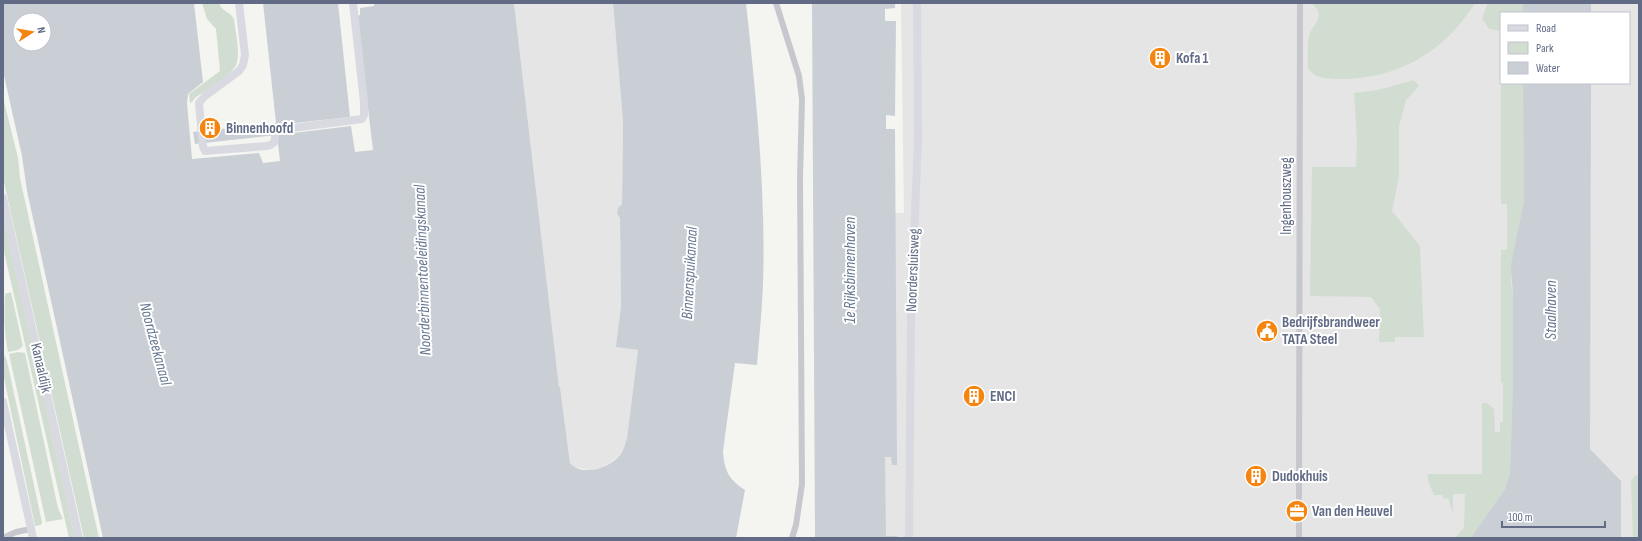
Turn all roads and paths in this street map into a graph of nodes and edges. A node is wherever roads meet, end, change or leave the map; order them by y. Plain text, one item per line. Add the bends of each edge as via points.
1 (239, 3) edge
2 (353, 3) edge
3 (776, 3) edge
4 (917, 3) edge
5 (1300, 3) edge
6 (3, 198) edge
7 (3, 402) edge
8 (1299, 497) tunnel mouth
9 (1299, 513) tunnel mouth
10 (31, 529) junction
11 (3, 538) edge
12 (33, 538) edge
13 (79, 538) edge
14 (792, 538) edge
15 (909, 538) edge
16 (1299, 538) edge

1 - 2 street via 245,55 243,64 239,71 199,103 205,152 267,146 276,141 274,132 277,130 362,119 364,110
3 - 14 street via 799,76 802,98 802,484
4 - 15 street, Noordersluisweg via 918,138 911,318
5 - 8 street, Ingenhouszweg
6 - 13 street, Kanaaldijk
7 - 10 street
9 - 16 street
10 - 11 street
10 - 12 street

